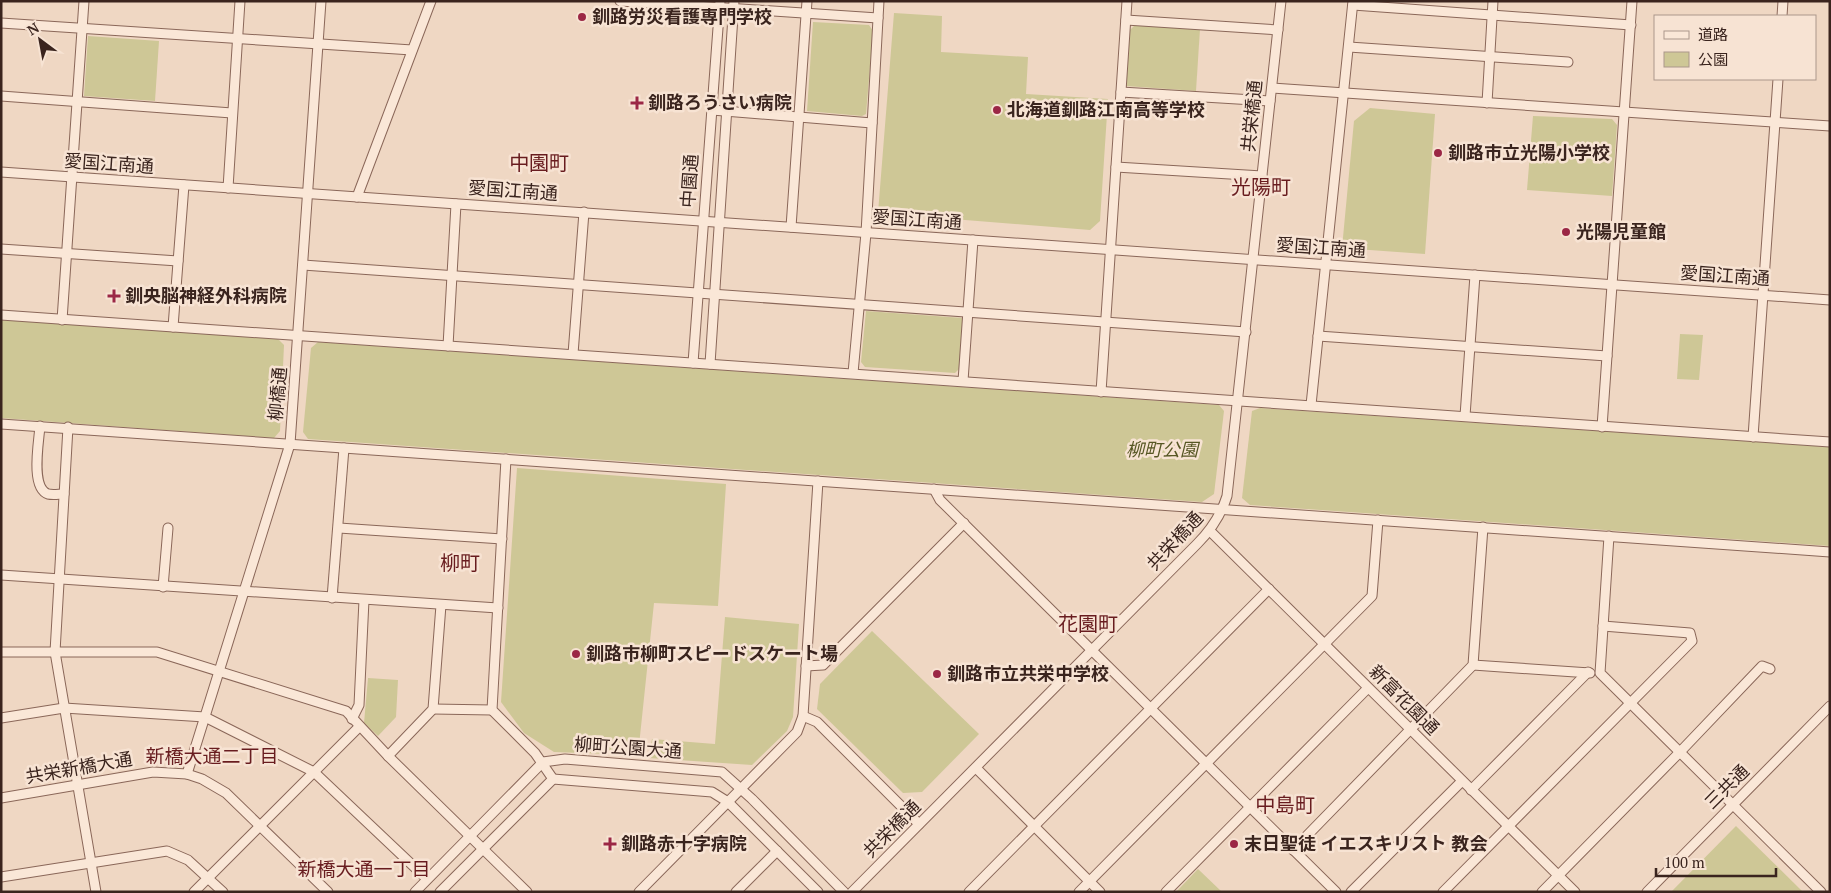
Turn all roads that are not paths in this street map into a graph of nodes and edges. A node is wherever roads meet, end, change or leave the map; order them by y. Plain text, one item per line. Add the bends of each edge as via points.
1 (84, 1) edge
2 (240, 1) edge
3 (321, 1) edge
4 (430, 1) edge
5 (620, 1) edge
6 (807, 1) edge
7 (879, 1) edge
8 (1127, 1) edge
9 (1281, 1) edge
10 (1493, 1) edge
11 (1632, 1) edge
12 (1783, 1) edge
13 (1353, 3) edge
14 (719, 4) edge
15 (734, 5) edge
16 (806, 13) junction
17 (1492, 15) junction
18 (1782, 15) edge
19 (878, 18) junction
20 (1126, 20) junction
21 (1, 23) edge
22 (1630, 25) junction
23 (82, 28) junction
24 (1278, 30) junction
25 (238, 39) junction
26 (318, 45) junction
27 (1349, 47) junction
28 (412, 50) junction
29 (1490, 57) junction
30 (1568, 62) dead end
31 (1778, 80) edge
32 (1272, 88) junction
33 (1121, 92) junction
34 (1344, 93) junction
35 (1, 96) edge
36 (76, 101) junction
37 (1270, 101) junction
38 (1487, 102) junction
39 (712, 110) junction
40 (726, 110) junction
41 (232, 113) junction
42 (1624, 113) junction
43 (799, 117) junction
44 (1775, 122) junction
45 (872, 123) junction
46 (1830, 126) edge
47 (1116, 167) junction
48 (1, 172) edge
49 (1262, 176) junction
50 (72, 177) junction
51 (184, 185) junction
52 (228, 188) junction
53 (309, 195) junction
54 (357, 197) junction
55 (456, 204) junction
56 (584, 212) junction
57 (704, 221) junction
58 (719, 222) junction
59 (791, 227) junction
60 (866, 233) junction
61 (973, 240) junction
62 (1, 249) edge
63 (1110, 249) junction
64 (65, 254) junction
65 (1254, 259) junction
66 (178, 261) junction
67 (1326, 264) junction
68 (303, 265) junction
69 (1475, 274) junction
70 (452, 277) junction
71 (1612, 285) junction
72 (578, 286) junction
73 (698, 292) junction
74 (714, 293) junction
75 (1762, 295) junction
76 (1830, 300) edge
77 (859, 305) junction
78 (968, 312) junction
79 (1, 315) edge
80 (62, 320) junction
81 (1105, 321) junction
82 (174, 327) junction
83 (1246, 332) junction
84 (300, 335) junction
85 (1318, 336) junction
86 (448, 346) junction
87 (1470, 346) junction
88 (573, 354) junction
89 (1607, 356) junction
90 (693, 363) junction
91 (710, 364) junction
92 (853, 373) junction
93 (963, 382) junction
94 (1101, 392) junction
95 (1239, 402) junction
96 (1311, 406) junction
97 (1465, 416) junction
98 (1, 424) edge
99 (40, 426) junction
100 (68, 427) junction
101 (1602, 427) junction
102 (1752, 437) junction
103 (1830, 442) edge
104 (290, 444) junction
105 (344, 448) junction
106 (506, 459) junction
107 (818, 481) junction
108 (934, 489) junction
109 (64, 494) junction
110 (1223, 510) junction
111 (1378, 520) junction
112 (964, 523) junction
113 (1483, 527) junction
114 (168, 528) dead end
115 (339, 528) junction
116 (1210, 531) junction
117 (1609, 536) junction
118 (502, 540) junction
119 (1830, 552) edge
120 (1, 575) edge
121 (59, 579) junction
122 (163, 586) junction
123 (1269, 589) junction
124 (244, 592) junction
125 (332, 598) junction
126 (364, 600) junction
127 (441, 605) junction
128 (498, 608) junction
129 (1603, 626) junction
130 (1324, 644) junction
131 (1092, 650) junction
132 (1, 652) edge
133 (55, 652) junction
134 (1473, 665) junction
135 (806, 666) junction
136 (1770, 669) dead end
137 (220, 671) junction
138 (1588, 672) junction
139 (1600, 673) junction
140 (1368, 688) junction
141 (1630, 704) junction
142 (1830, 706) edge
143 (64, 708) junction
144 (1150, 708) junction
145 (433, 709) junction
146 (492, 710) junction
147 (803, 716) junction
148 (1, 718) edge
149 (205, 718) junction
150 (352, 719) junction
151 (359, 727) junction
152 (1410, 729) junction
153 (1680, 753) junction
154 (388, 756) junction
155 (543, 762) junction
156 (1207, 764) junction
157 (976, 768) junction
158 (314, 772) junction
159 (187, 774) junction
160 (553, 779) junction
161 (1462, 780) junction
162 (78, 785) junction
163 (741, 789) junction
164 (1471, 790) junction
165 (1, 798) edge
166 (728, 802) junction
167 (1732, 804) junction
168 (1250, 807) junction
169 (919, 824) junction
170 (261, 826) junction
171 (1034, 826) junction
172 (1508, 826) junction
173 (469, 836) junction
174 (483, 848) junction
175 (1293, 850) junction
176 (777, 851) junction
177 (90, 862) junction
178 (1558, 876) junction
179 (1, 877) edge
180 (209, 878) junction
181 (428, 879) junction
182 (1089, 881) junction
183 (96, 892) edge
184 (194, 892) edge
185 (223, 892) edge
186 (328, 892) edge
187 (415, 892) edge
188 (440, 892) edge
189 (527, 892) edge
190 (639, 892) edge
191 (736, 892) edge
192 (818, 892) edge
193 (844, 892) edge
194 (852, 892) edge
195 (969, 892) edge
196 (1079, 892) edge
197 (1100, 892) edge
198 (1166, 892) edge
199 (1336, 892) edge
200 (1350, 892) edge
201 (1443, 892) edge
202 (1542, 892) edge
203 (1575, 892) edge
204 (1647, 892) edge
205 (1821, 892) edge

1 - 23 street
2 - 25 street
3 - 26 street, 柳橋通
4 - 28 street
5 - 14 street
6 - 16 street
7 - 19 street
8 - 20 street
9 - 24 street, 共栄橋通
10 - 17 street
11 - 22 street
12 - 18 street
13 - 17 street
13 - 27 street
14 - 15 street
14 - 39 street, 中園通
15 - 16 street
15 - 40 street, 中園通
16 - 19 street
16 - 43 street
17 - 22 street
17 - 29 street
19 - 45 street
20 - 24 street
20 - 33 street
21 - 23 street
22 - 42 street
23 - 25 street
23 - 36 street
24 - 32 street, 共栄橋通
25 - 26 street
25 - 41 street
26 - 28 street
26 - 53 street, 柳橋通
27 - 29 street
27 - 34 street
28 - 54 street
29 - 30 street
29 - 38 street
31 - 44 street
32 - 34 street
32 - 37 street, 共栄橋通
33 - 37 street
33 - 47 street
34 - 38 street
34 - 67 street
35 - 36 street
36 - 41 street
36 - 50 street
37 - 49 street, 共栄橋通
38 - 42 street
39 - 40 street
39 - 57 street, 中園通
40 - 43 street
40 - 58 street, 中園通
41 - 52 street
42 - 44 street
42 - 71 street
43 - 45 street
43 - 59 street
44 - 46 street
44 - 75 street
45 - 60 street
47 - 49 street
47 - 63 street
48 - 50 street, 愛国江南通
49 - 65 street, 共栄橋通
50 - 51 street, 愛国江南通
50 - 64 street
51 - 52 street, 愛国江南通
51 - 66 street
52 - 53 street, 愛国江南通
53 - 54 street, 愛国江南通
53 - 68 street, 柳橋通
54 - 55 street, 愛国江南通
55 - 56 street, 愛国江南通
55 - 70 street
56 - 57 street, 愛国江南通
56 - 72 street
57 - 58 street, 愛国江南通
57 - 73 street, 中園通
58 - 59 street, 愛国江南通
58 - 74 street, 中園通
59 - 60 street, 愛国江南通
60 - 61 street, 愛国江南通
60 - 77 street
61 - 63 street, 愛国江南通
61 - 78 street
62 - 64 street
63 - 65 street, 愛国江南通
63 - 81 street
64 - 66 street
64 - 80 street
65 - 67 street, 愛国江南通
65 - 83 street, 共栄橋通
66 - 82 street
67 - 69 street, 愛国江南通
67 - 85 street
68 - 70 street
68 - 84 street, 柳橋通
69 - 71 street, 愛国江南通
69 - 87 street
70 - 72 street
70 - 86 street
71 - 75 street, 愛国江南通
71 - 89 street
72 - 73 street
72 - 88 street
73 - 74 street
73 - 90 street, 中園通
74 - 77 street
74 - 91 street, 中園通
75 - 76 street, 愛国江南通
75 - 102 street
77 - 78 street
77 - 92 street
78 - 81 street
78 - 93 street
79 - 80 street
80 - 82 street
81 - 83 street
81 - 94 street
82 - 84 street
83 - 95 street, 共栄橋通
84 - 86 street
84 - 104 street, 柳橋通
85 - 87 street
85 - 96 street
86 - 88 street
87 - 89 street
87 - 97 street
88 - 90 street
89 - 101 street
90 - 91 street
91 - 92 street
92 - 93 street
93 - 94 street
94 - 95 street
95 - 96 street
95 - 110 street, 共栄橋通
96 - 97 street
97 - 101 street
98 - 99 street
99 - 100 street
99 - 109 street via 37,481 48,494
100 - 104 street
100 - 109 street
101 - 102 street
102 - 103 street
104 - 105 street
104 - 124 street, 柳橋通
105 - 106 street
105 - 115 street
106 - 107 street
106 - 118 street
107 - 108 street
107 - 135 street
108 - 110 street
108 - 112 street via 940,500
109 - 121 street
110 - 111 street
110 - 116 street, 共栄橋通
111 - 113 street
111 - 130 street via 1372,596
112 - 131 street
112 - 135 street via 823,665
113 - 117 street
113 - 134 street
114 - 122 street
115 - 118 street
115 - 125 street
116 - 123 street, 新富花園通
116 - 131 street, 共栄橋通
117 - 119 street
117 - 129 street
118 - 128 street
120 - 121 street
121 - 122 street
121 - 133 street
122 - 124 street
123 - 130 street, 新富花園通
123 - 144 street
124 - 125 street
124 - 137 street, 柳橋通
125 - 126 street
126 - 127 street
126 - 150 street via 359,705
127 - 128 street
127 - 145 street
128 - 146 street
129 - 139 street
129 - 141 street via 1690,633 1692,637 1692,641
130 - 140 street, 新富花園通
130 - 156 street
131 - 144 street
131 - 157 street, 共栄橋通
132 - 133 street
133 - 137 street via 157,652
133 - 143 street
134 - 138 street
134 - 152 street
135 - 147 street
136 - 153 street via 1762,666
137 - 149 street, 柳橋通
137 - 150 street via 346,711
138 - 139 street
138 - 164 street
139 - 141 street
140 - 152 street, 新富花園通
140 - 168 street
141 - 153 street
141 - 172 street
142 - 167 street, 三共通
143 - 148 street
143 - 149 street
143 - 162 street
144 - 156 street
144 - 171 street
145 - 146 street
145 - 154 street
146 - 155 street
147 - 163 street via 797,732
147 - 169 street via 818,722
149 - 158 street
149 - 159 street, 柳橋通
150 - 151 street
151 - 154 street
151 - 158 street
152 - 161 street, 新富花園通
152 - 175 street
153 - 167 street
153 - 178 street
154 - 173 street
155 - 160 street
155 - 163 street, 柳町公園大通 via 565,759 715,770 722,772
155 - 173 street
156 - 168 street
156 - 182 street
157 - 169 street, 共栄橋通
157 - 171 street
158 - 170 street
158 - 181 street
159 - 162 street, 共栄新橋大通 via 153,772
159 - 170 street, 共栄新橋大通 via 226,793
160 - 166 street, 柳町公園大通 via 706,791
160 - 174 street
161 - 164 street, 新富花園通
161 - 200 street
162 - 165 street, 共栄新橋大通
162 - 177 street
163 - 166 street
163 - 193 street, 柳町公園大通
164 - 172 street, 新富花園通
166 - 176 street, 柳町公園大通
166 - 190 street
167 - 204 street, 三共通
167 - 205 street
168 - 175 street
168 - 198 street
169 - 194 street, 共栄橋通
170 - 180 street
170 - 186 street, 共栄新橋大通
171 - 182 street
171 - 195 street
172 - 178 street, 新富花園通
172 - 201 street
173 - 174 street
173 - 181 street
174 - 188 street
174 - 189 street
175 - 199 street
176 - 191 street
176 - 192 street, 柳町公園大通
177 - 179 street
177 - 180 street via 167,851 188,860
177 - 183 street
178 - 202 street
178 - 203 street, 新富花園通
180 - 184 street
180 - 185 street
181 - 187 street
182 - 196 street
182 - 197 street

